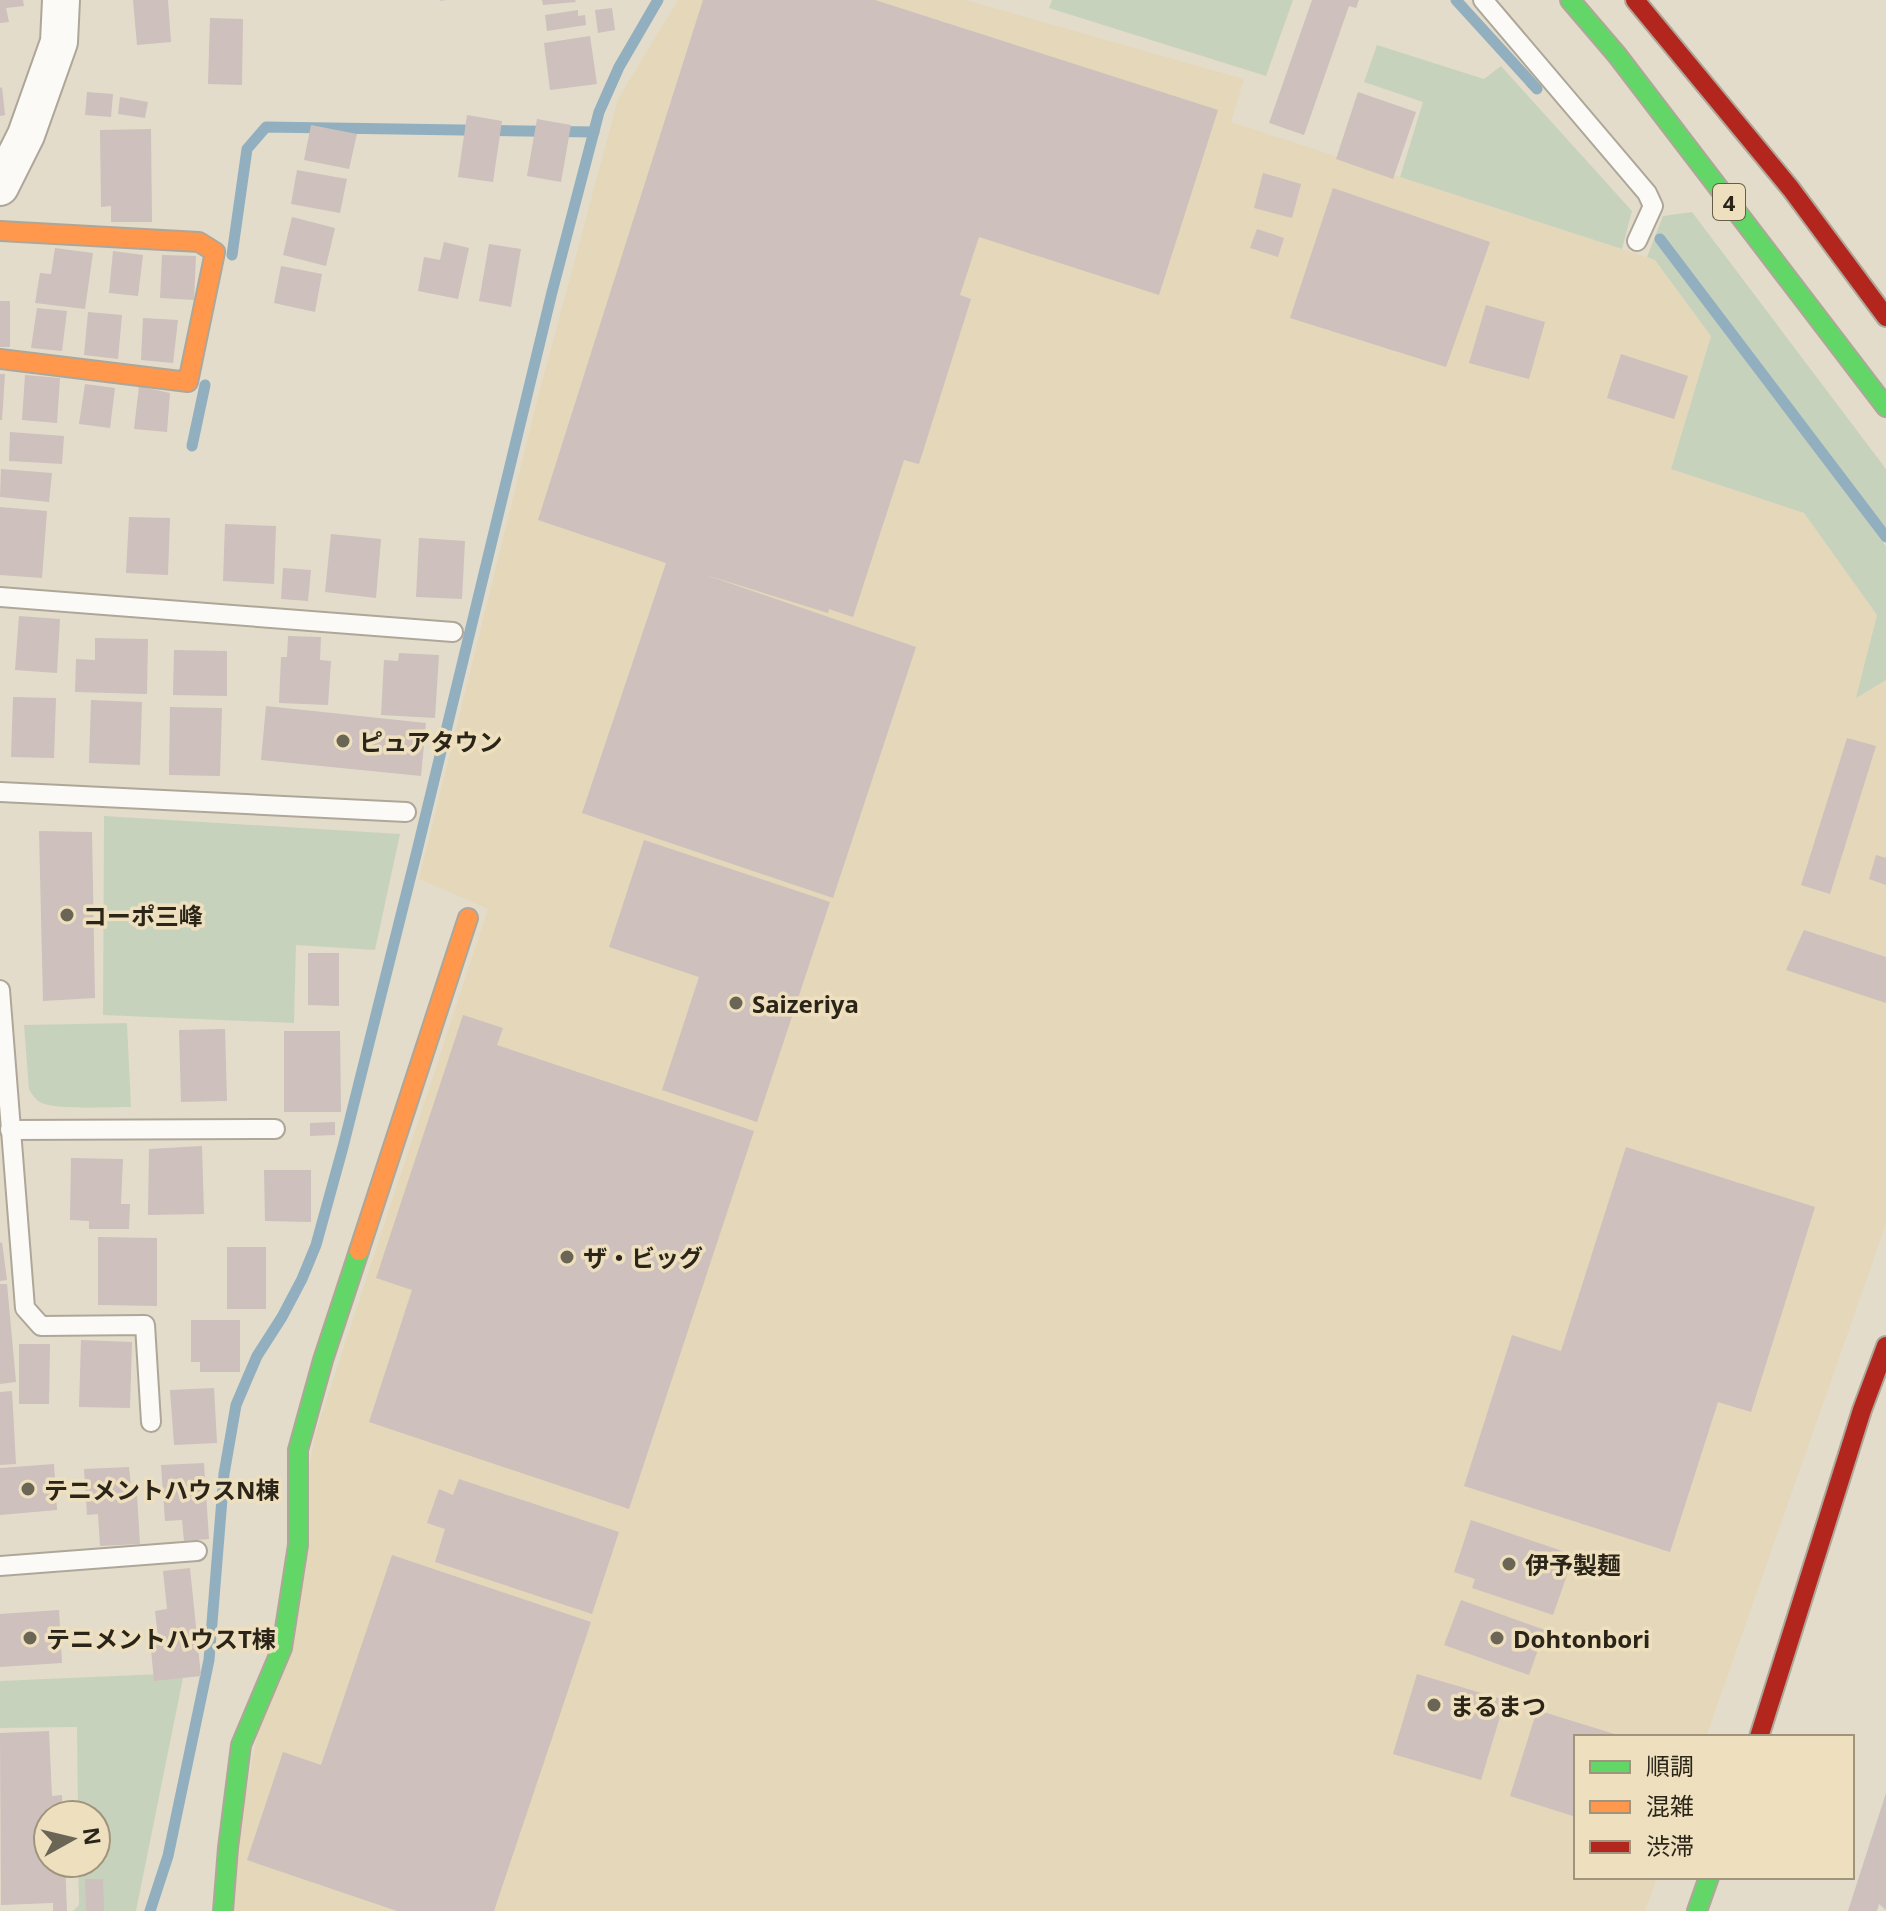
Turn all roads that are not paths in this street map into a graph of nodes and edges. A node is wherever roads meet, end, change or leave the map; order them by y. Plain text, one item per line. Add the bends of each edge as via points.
1 (61, 0) edge
2 (1483, 0) edge
3 (1570, 0) edge
4 (1635, 0) edge
5 (0, 187) edge
6 (0, 231) edge
7 (1637, 241) dead end
8 (1886, 317) edge
9 (0, 359) edge
10 (1886, 407) edge
11 (0, 597) edge
12 (453, 632) dead end
13 (0, 792) edge
14 (406, 812) dead end
15 (468, 918) dead end
16 (0, 990) edge
17 (275, 1129) dead end
18 (10, 1130) junction
19 (1886, 1346) edge
20 (151, 1422) dead end
21 (197, 1551) dead end
22 (0, 1566) edge
23 (1760, 1735) edge
24 (1708, 1879) edge
25 (223, 1911) edge
26 (1697, 1911) edge

1 - 5 street via 59,42 26,135
2 - 7 lane via 1647,193 1653,206
3 - 10 main road, 4
4 - 8 main road, 4 via 1791,189
6 - 9 main road via 199,242 215,252 188,382
11 - 12 lane
13 - 14 lane
15 - 25 main road via 298,1450 298,1545 282,1648 241,1745
16 - 18 lane
17 - 18 lane
18 - 20 lane via 25,1308 41,1326 145,1325
19 - 23 main road
21 - 22 lane
24 - 26 main road

